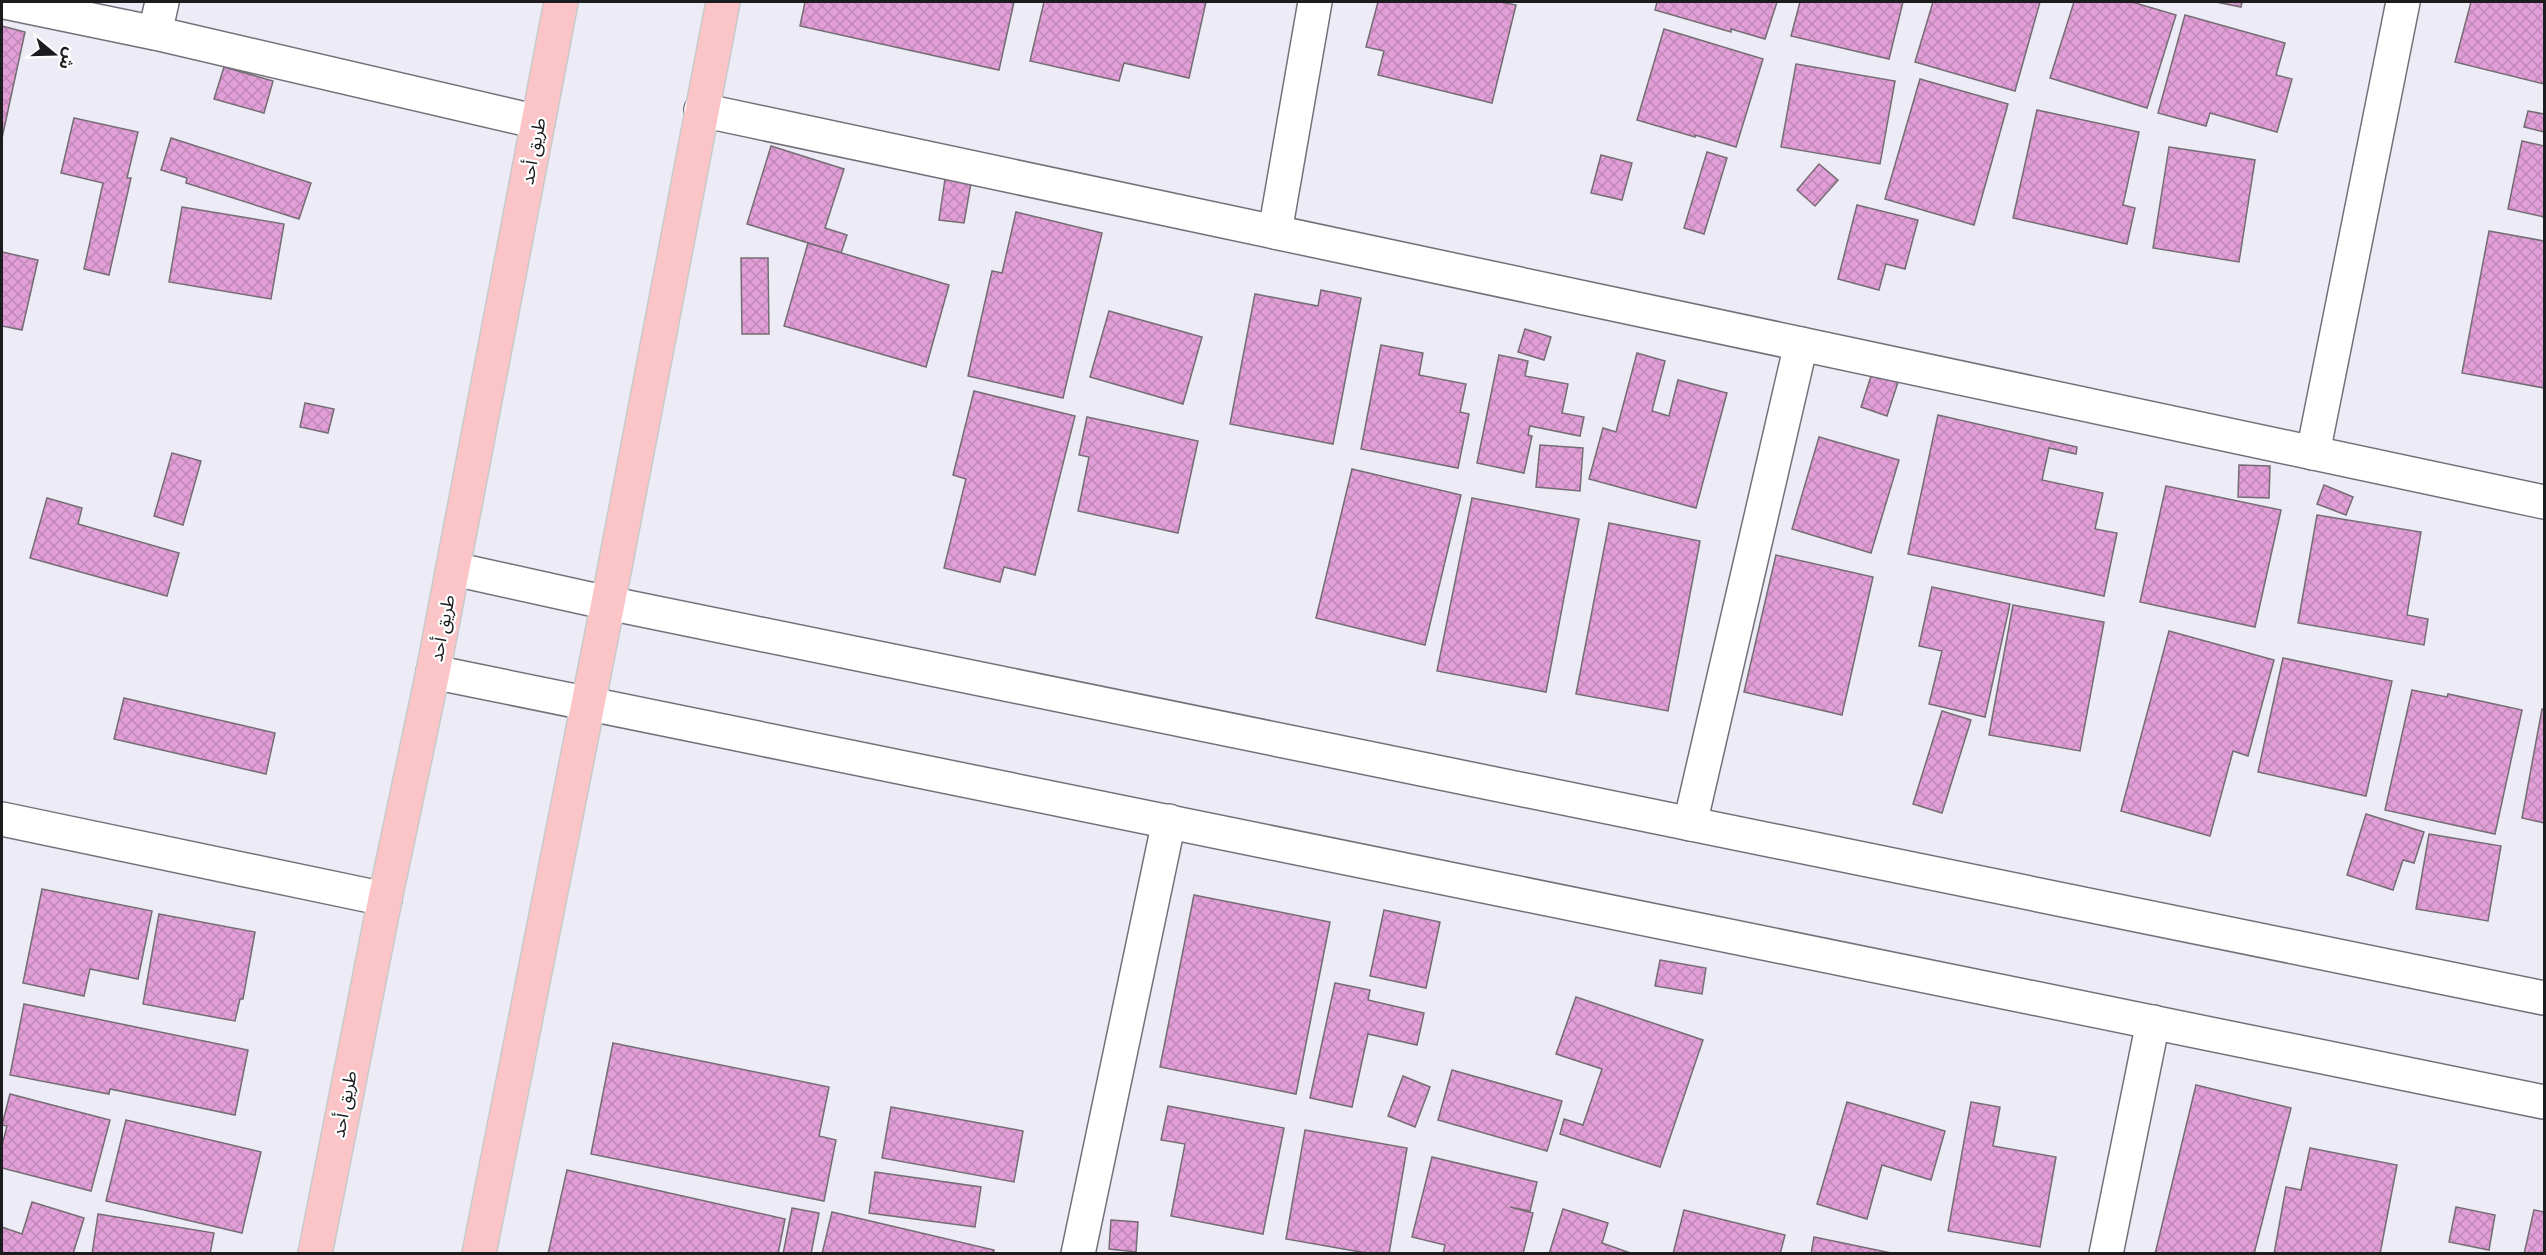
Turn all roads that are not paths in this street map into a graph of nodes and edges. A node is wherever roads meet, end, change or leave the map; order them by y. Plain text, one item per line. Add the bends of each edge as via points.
1 (5, 2) edge
2 (162, 2) edge
3 (561, 2) edge
4 (723, 2) edge
5 (1315, 2) edge
6 (2403, 2) edge
7 (155, 33) junction
8 (701, 110) junction
9 (538, 122) junction
10 (1275, 232) junction
11 (1801, 344) junction
12 (2313, 453) junction
13 (2544, 502) edge
14 (454, 569) junction
15 (608, 603) junction
16 (434, 672) junction
17 (588, 703) junction
18 (2, 819) edge
19 (1169, 821) junction
20 (1690, 824) junction
21 (385, 899) junction
22 (2544, 998) edge
23 (2153, 1022) junction
24 (2544, 1102) edge
25 (315, 1254) edge
26 (479, 1254) edge
27 (1078, 1254) edge
28 (2106, 1254) edge

1 - 7 street
2 - 7 street
3 - 9 main road, طريق أحد
4 - 8 main road
5 - 10 street
6 - 12 street
7 - 9 street
8 - 10 street
8 - 15 main road
9 - 14 main road, طريق أحد
10 - 11 street
11 - 12 street
11 - 20 street
12 - 13 street
14 - 15 street
14 - 16 main road, طريق أحد
15 - 17 main road
15 - 20 street
16 - 17 street
16 - 21 main road, طريق أحد
17 - 19 street
17 - 26 main road
18 - 21 street
19 - 23 street
19 - 27 street
20 - 22 street
21 - 25 main road, طريق أحد
23 - 24 street
23 - 28 street

